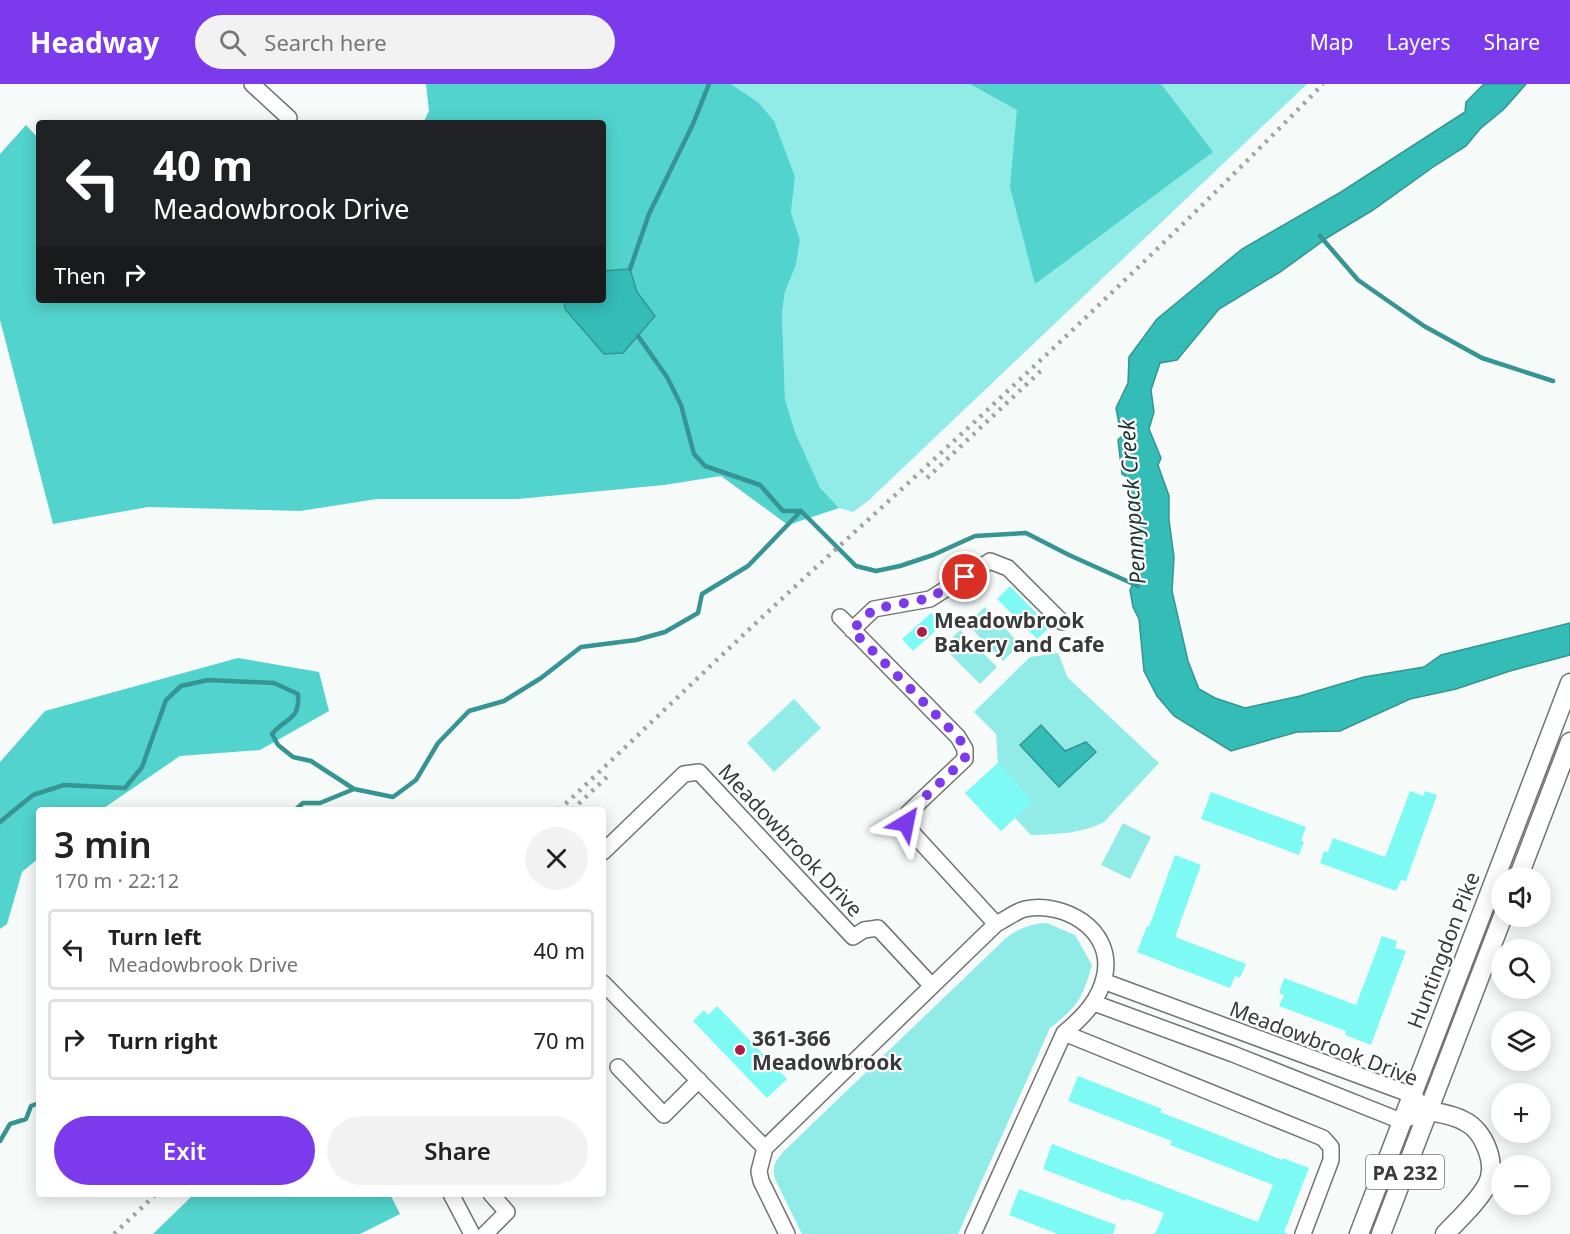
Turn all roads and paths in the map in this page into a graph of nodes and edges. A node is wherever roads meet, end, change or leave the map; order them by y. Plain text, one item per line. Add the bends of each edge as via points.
1 (252, 84) edge
2 (289, 118) dead end
3 (840, 617) dead end
4 (1062, 622) dead end
5 (852, 630) junction
6 (1570, 683) edge
7 (1570, 742) edge
8 (606, 849) edge
9 (1522, 867) edge
10 (996, 924) junction
11 (1499, 927) edge
12 (1103, 981) junction
13 (606, 986) edge
14 (932, 986) junction
15 (1094, 1003) junction
16 (1064, 1033) junction
17 (618, 1067) dead end
18 (699, 1080) junction
19 (1412, 1095) junction
20 (1429, 1111) junction
21 (1401, 1120) junction
22 (765, 1148) junction
23 (453, 1197) edge
24 (494, 1197) edge
25 (472, 1234) edge
26 (485, 1234) edge
27 (787, 1234) edge
28 (973, 1234) edge
29 (1303, 1234) edge
30 (1359, 1234) edge
31 (1381, 1234) edge
32 (1445, 1234) edge

1 - 2 street
3 - 5 street
4 - 5 street via 1008,568 990,561 930,598 874,609
5 - 10 street via 965,748 965,759 909,812 906,823
6 - 19 main road, Huntingdon Pike / PA 232
7 - 9 main road
8 - 14 street, Meadowbrook Drive via 684,774 699,772 853,937 878,928
10 - 12 street via 1024,909 1054,908 1075,915 1093,930 1102,949
10 - 14 street
11 - 20 main road, Huntingdon Pike / PA 232
12 - 15 street
12 - 19 street, Meadowbrook Drive
13 - 18 street
14 - 22 street
15 - 16 street
15 - 21 street, Meadowbrook Drive
16 - 28 street
16 - 29 street via 1323,1138 1331,1148 1332,1160
17 - 18 street via 664,1115
18 - 22 street
19 - 20 street, Meadowbrook Drive
19 - 21 main road, Huntingdon Pike / PA 232
20 - 21 street, Meadowbrook Drive
20 - 31 main road, Huntingdon Pike / PA 232
20 - 32 main road via 1465,1121 1475,1129 1490,1160 1487,1185
21 - 30 main road, Huntingdon Pike / PA 232
22 - 27 street via 759,1171
23 - 25 street
24 - 26 street via 507,1212

